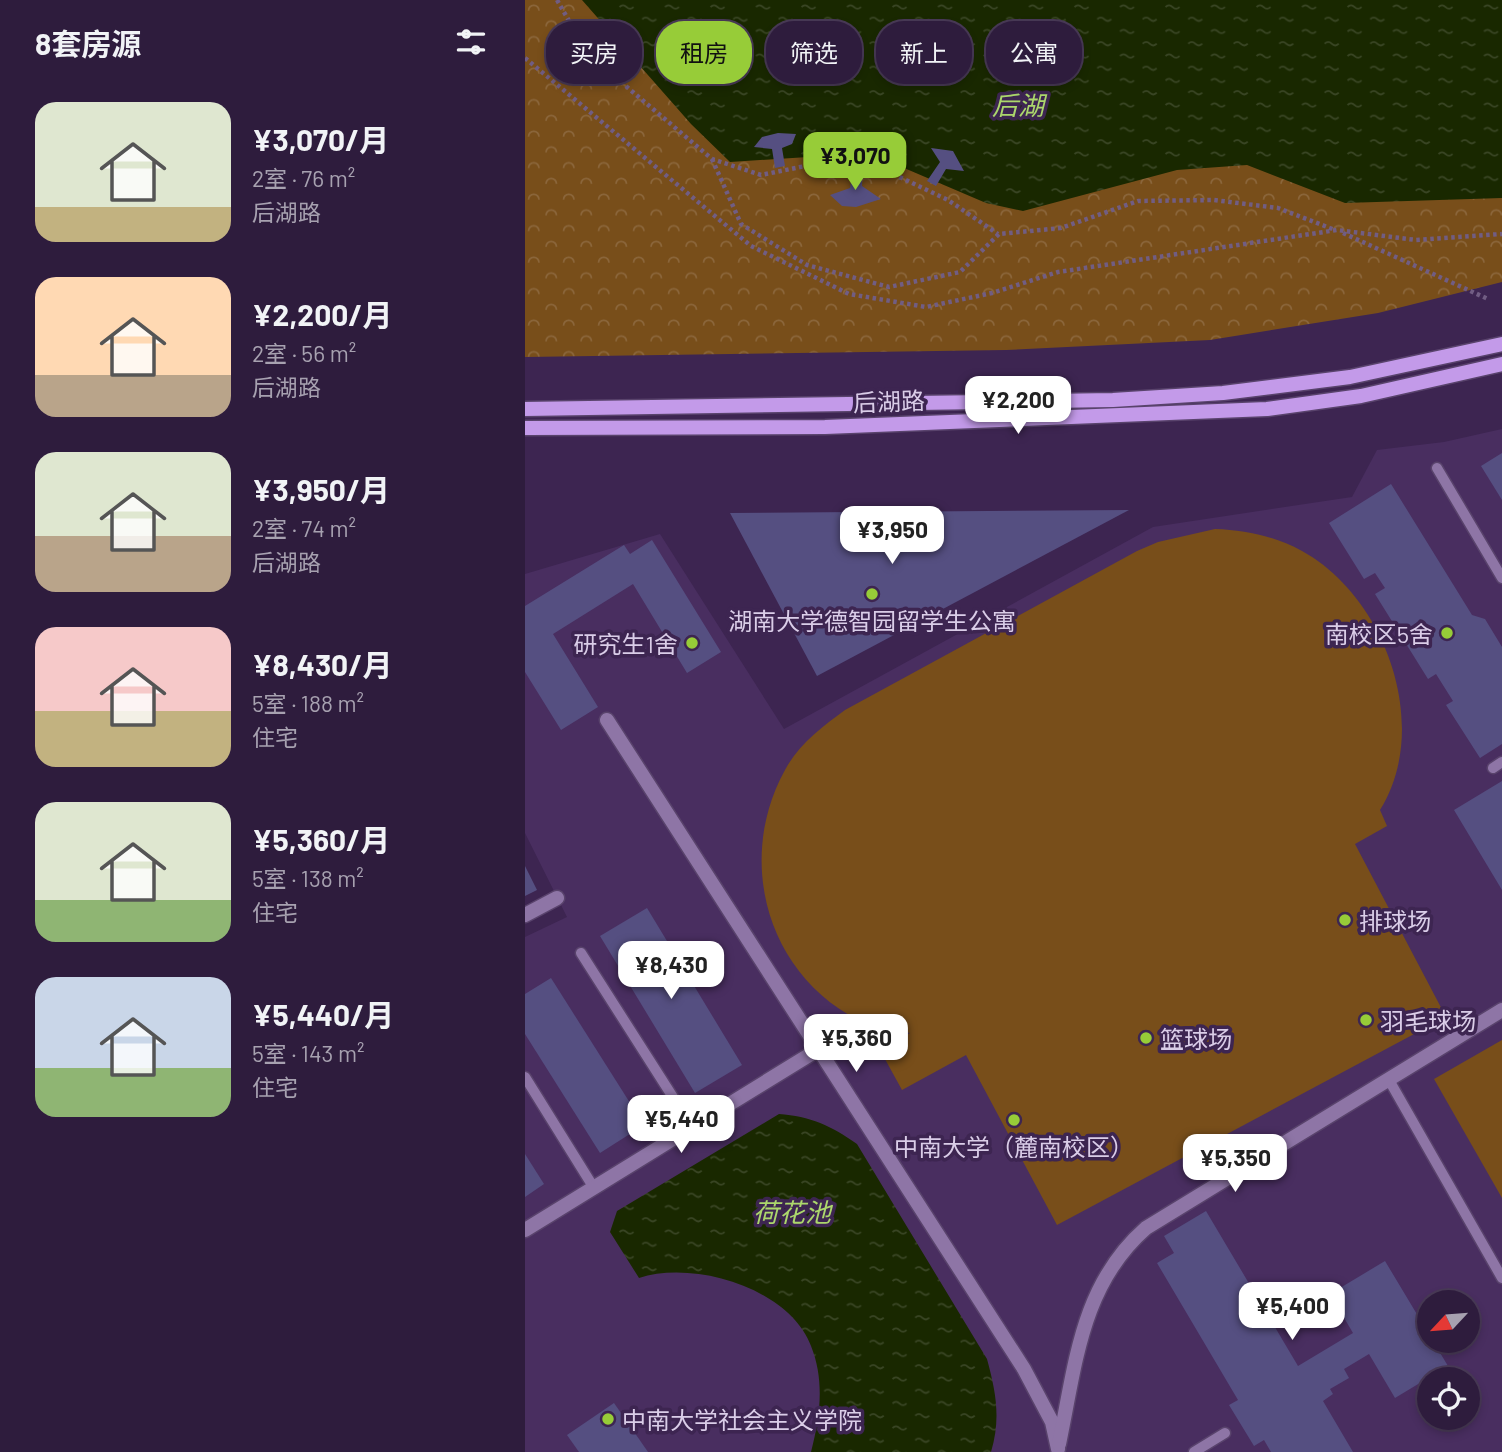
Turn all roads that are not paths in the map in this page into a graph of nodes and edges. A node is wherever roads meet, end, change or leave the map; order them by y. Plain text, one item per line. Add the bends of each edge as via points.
1 (1502, 344) edge
2 (1502, 364) edge
3 (525, 409) edge
4 (525, 428) edge
5 (1437, 468) dead end
6 (1502, 578) edge
7 (607, 720) dead end
8 (557, 898) dead end
9 (525, 915) edge
10 (581, 953) dead end
11 (1502, 1010) edge
12 (819, 1049) junction
13 (525, 1077) edge
14 (1389, 1080) junction
15 (692, 1127) junction
16 (594, 1188) junction
17 (525, 1230) edge
18 (1502, 1278) edge
19 (1224, 1433) dead end
20 (1057, 1450) edge
21 (1194, 1452) edge

1 - 3 main road, 后湖路 via 1350,377 1223,393 1114,400
2 - 4 main road, 后湖路 via 1361,396 1266,409 825,426
5 - 6 lane
7 - 12 street
8 - 9 street
10 - 15 lane
11 - 14 street
12 - 15 street
12 - 20 street via 1024,1369 1052,1422
13 - 16 lane
14 - 18 lane
14 - 20 street via 1146,1228 1123,1248 1096,1291
15 - 16 street
16 - 17 street
19 - 21 lane

